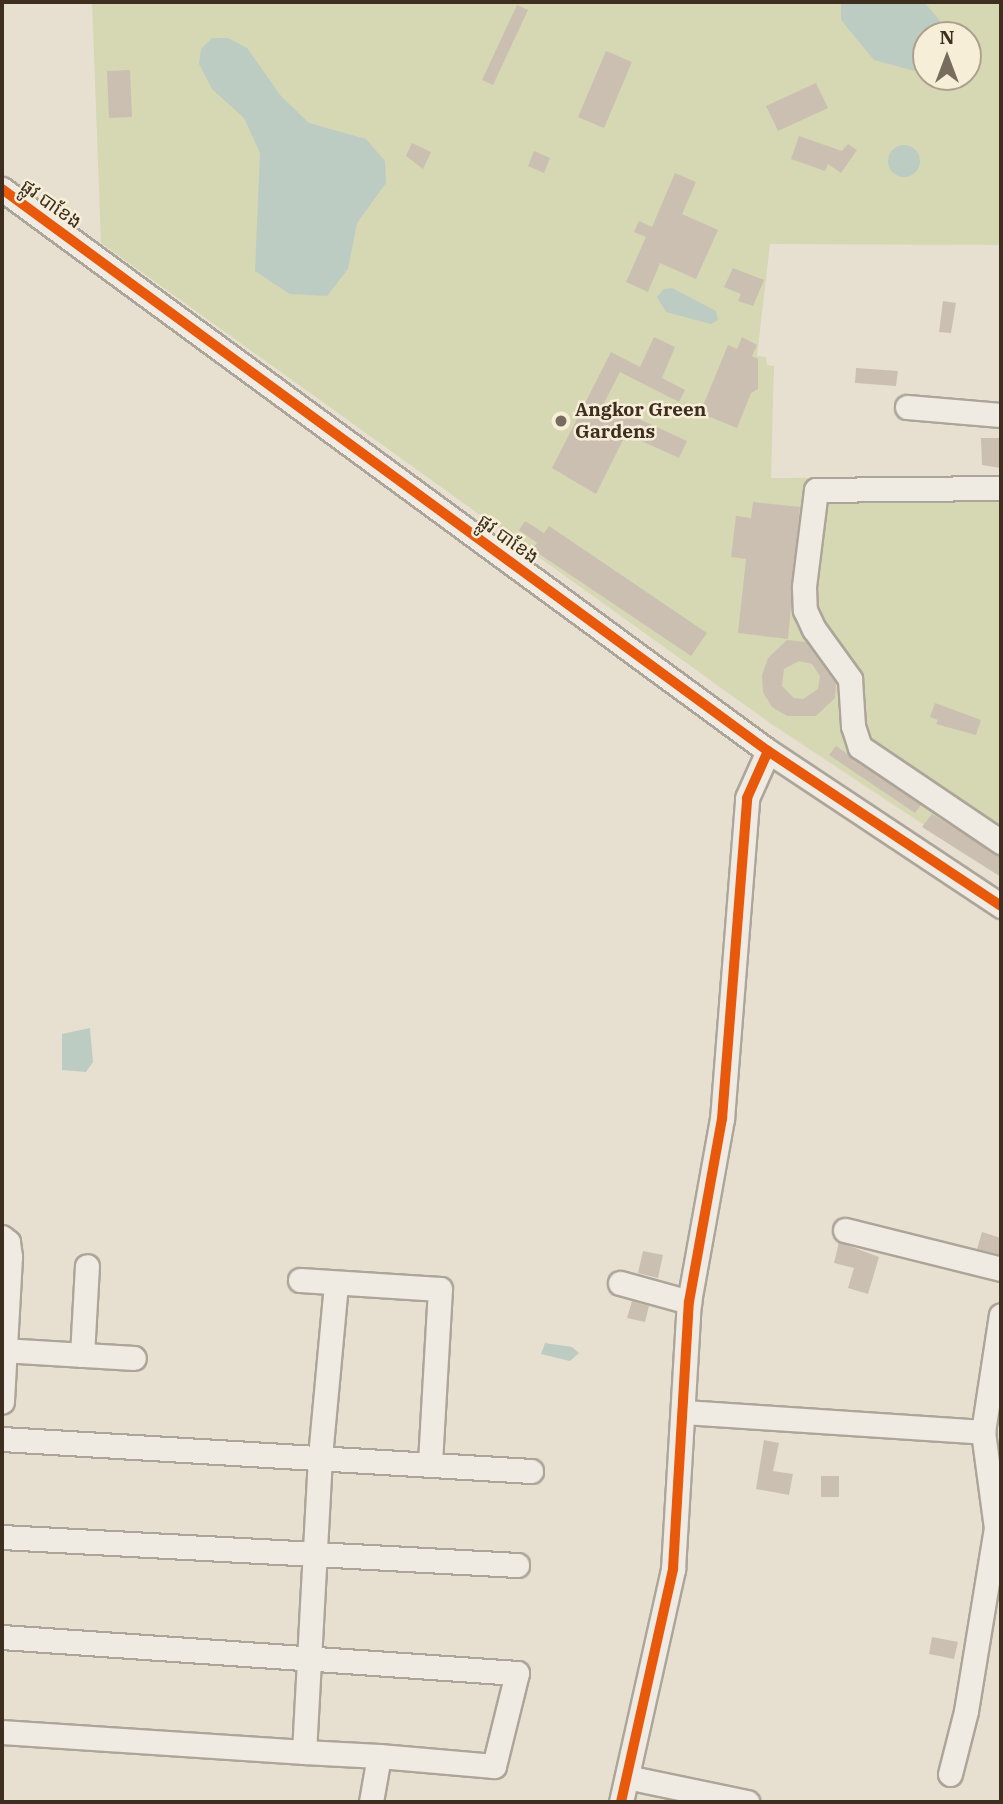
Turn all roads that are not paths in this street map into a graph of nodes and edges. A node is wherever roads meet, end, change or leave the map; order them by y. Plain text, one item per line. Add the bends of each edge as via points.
1 (2, 189) edge
2 (907, 407) dead end
3 (1001, 415) edge
4 (1001, 488) edge
5 (768, 751) junction
6 (1001, 842) edge
7 (1001, 905) edge
8 (845, 1230) dead end
9 (2, 1237) edge
10 (87, 1266) dead end
11 (1001, 1269) edge
12 (300, 1280) dead end
13 (620, 1283) dead end
14 (336, 1284) junction
15 (688, 1302) junction
16 (1001, 1315) edge
17 (4, 1350) edge
18 (82, 1355) junction
19 (134, 1358) dead end
20 (2, 1402) edge
21 (684, 1412) junction
22 (983, 1432) junction
23 (2, 1439) edge
24 (320, 1457) junction
25 (430, 1464) junction
26 (531, 1471) dead end
27 (999, 1528) edge
28 (2, 1537) edge
29 (316, 1552) junction
30 (517, 1565) dead end
31 (2, 1637) edge
32 (311, 1657) junction
33 (2, 1732) edge
34 (304, 1752) junction
35 (379, 1756) junction
36 (950, 1774) dead end
37 (627, 1777) junction
38 (371, 1802) edge
39 (621, 1802) edge
40 (747, 1802) edge

1 - 5 street, ផ្លូវ បាខែង
2 - 3 street
4 - 6 street via 816,490 804,587 805,610 814,629 849,679 853,726 860,747
5 - 7 street, ផ្លូវ បាខែង
5 - 15 street via 747,799 722,1119
8 - 11 street
9 - 17 street via 8,1242 10,1257
10 - 18 street
12 - 14 street
13 - 15 street
14 - 24 street
14 - 25 street via 440,1289
15 - 21 street
16 - 22 street
17 - 18 street
17 - 20 street
18 - 19 street
21 - 22 street
21 - 37 street via 677,1542 667,1613
22 - 27 street
23 - 24 street
24 - 25 street
24 - 29 street
25 - 26 street
27 - 36 street
28 - 29 street
29 - 30 street
29 - 32 street
31 - 32 street
32 - 34 street
32 - 35 street via 517,1673 494,1766
33 - 34 street
34 - 35 street
35 - 38 street
37 - 39 street
37 - 40 street

